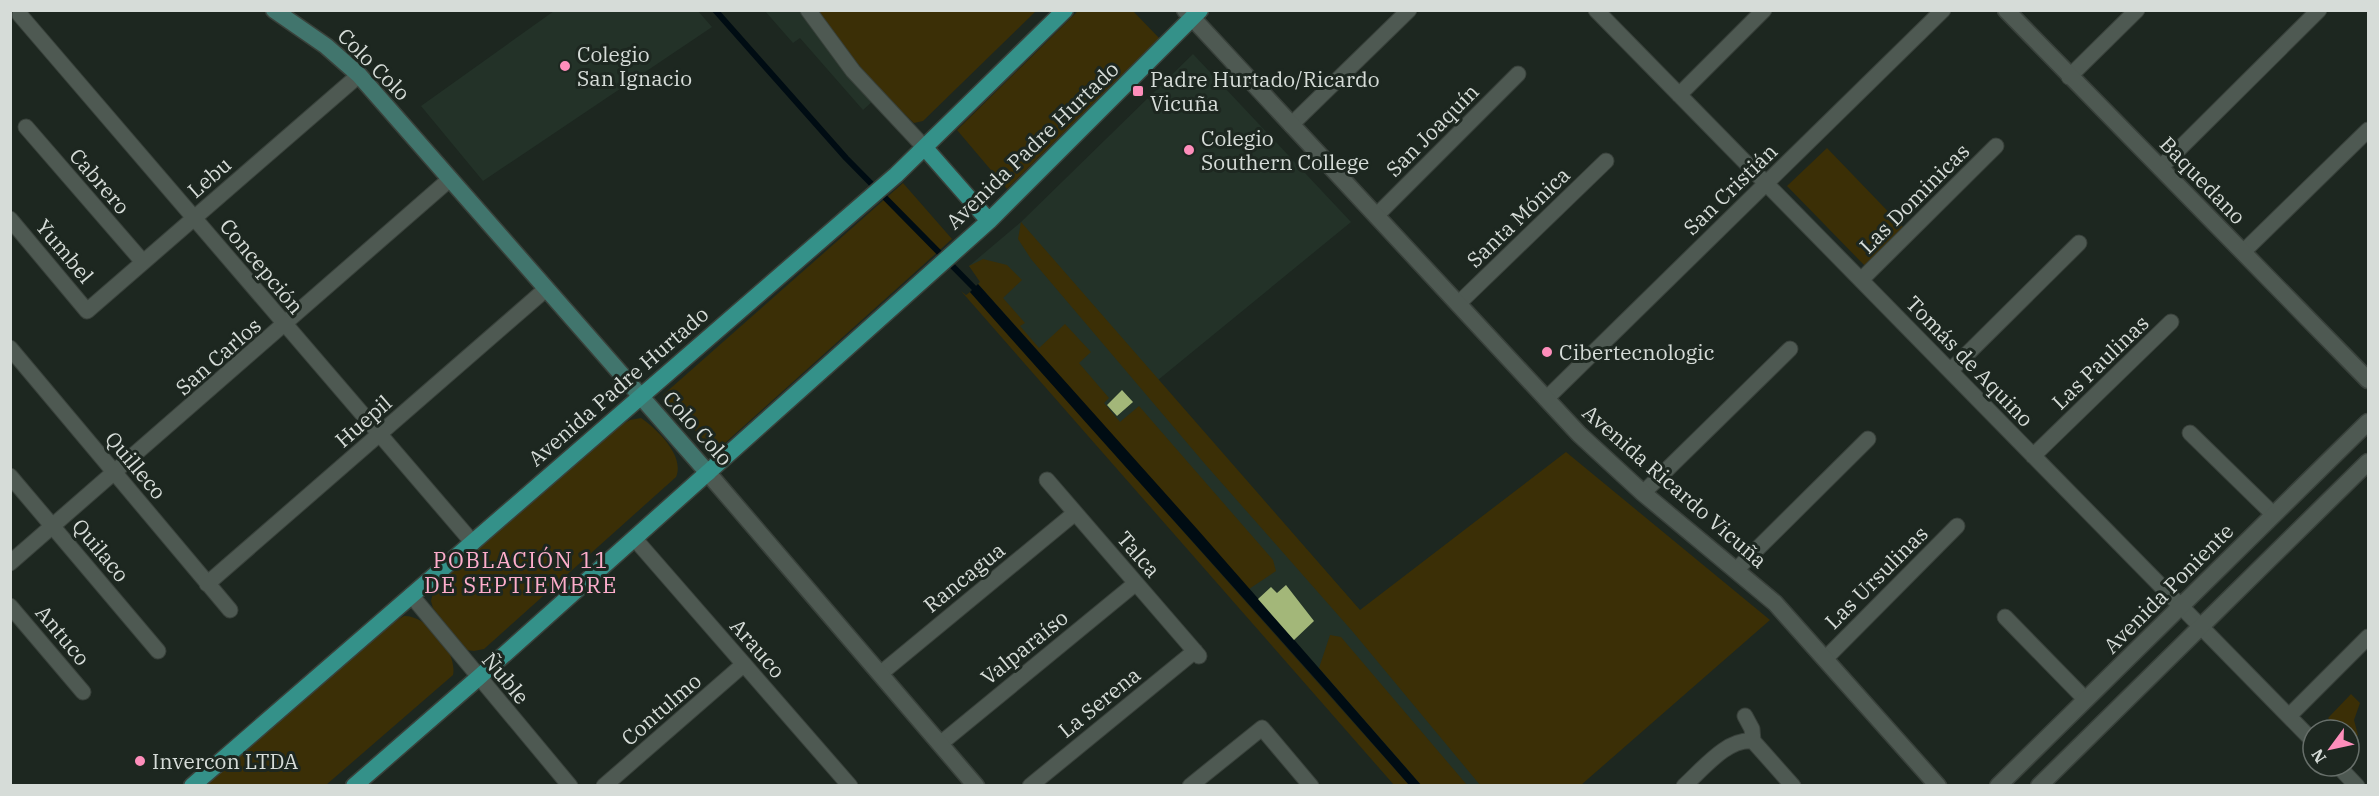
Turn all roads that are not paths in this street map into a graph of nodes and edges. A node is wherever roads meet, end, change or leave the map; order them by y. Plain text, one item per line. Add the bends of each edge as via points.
1 (274, 10) edge
2 (808, 10) edge
3 (1065, 10) edge
4 (1409, 10) edge
5 (1596, 10) edge
6 (1764, 10) edge
7 (1943, 10) edge
8 (2006, 10) edge
9 (2137, 10) edge
10 (2319, 10) edge
11 (1192, 13) edge
12 (290, 15) edge
13 (19, 17) edge
14 (1518, 74) dead end
15 (359, 75) junction
16 (2069, 77) junction
17 (1679, 95) junction
18 (1291, 125) junction
19 (26, 127) dead end
20 (2368, 130) edge
21 (1996, 146) dead end
22 (925, 148) junction
23 (1606, 160) dead end
24 (2160, 168) junction
25 (450, 179) junction
26 (1766, 183) junction
27 (1376, 216) junction
28 (194, 218) junction
29 (10, 219) edge
30 (989, 221) junction
31 (2079, 243) dead end
32 (2243, 252) junction
33 (143, 262) junction
34 (1861, 280) junction
35 (546, 289) junction
36 (1458, 304) junction
37 (87, 310) joint
38 (2171, 322) dead end
39 (285, 326) junction
40 (10, 348) edge
41 (1790, 349) dead end
42 (1950, 371) junction
43 (2368, 380) edge
44 (639, 397) junction
45 (1546, 399) junction
46 (2368, 422) edge
47 (2190, 433) dead end
48 (378, 435) junction
49 (1868, 439) dead end
50 (2033, 456) junction
51 (2368, 462) edge
52 (116, 473) junction
53 (708, 473) junction
54 (10, 476) edge
55 (1047, 480) dead end
56 (1643, 493) junction
57 (1075, 513) junction
58 (2274, 515) junction
59 (53, 526) junction
60 (1957, 526) dead end
61 (634, 538) junction
62 (473, 543) junction
63 (10, 563) edge
64 (1737, 569) junction
65 (1136, 583) junction
66 (207, 584) junction
67 (411, 595) junction
68 (10, 606) edge
69 (2181, 606) junction
70 (230, 610) dead end
71 (2005, 617) dead end
72 (2201, 627) junction
73 (2368, 637) edge
74 (158, 651) dead end
75 (1197, 653) joint
76 (1826, 658) junction
77 (744, 664) junction
78 (880, 674) junction
79 (478, 678) junction
80 (82, 692) dead end
81 (2086, 700) junction
82 (1745, 716) dead end
83 (2289, 716) junction
84 (2301, 728) edge
85 (1754, 741) junction
86 (940, 744) junction
87 (192, 786) edge
88 (354, 786) edge
89 (570, 786) edge
90 (604, 786) edge
91 (850, 786) edge
92 (976, 786) edge
93 (1030, 786) edge
94 (1190, 786) edge
95 (1311, 786) edge
96 (1684, 786) edge
97 (1793, 786) edge
98 (1938, 786) edge
99 (1998, 786) edge
100 (2039, 786) edge

1 - 12 main road, Colo Colo
2 - 22 street via 853,71
3 - 22 main road, Avenida Padre Hurtado
4 - 18 street
5 - 17 street, Tomás de Aquino
6 - 17 street
7 - 26 street, San Cristián
8 - 16 street, Baquedano
9 - 16 street
10 - 24 street
11 - 18 street, Avenida Ricardo Vicuña
11 - 30 main road, Avenida Padre Hurtado
12 - 15 main road, Colo Colo
13 - 28 street, Concepción
14 - 27 street, San Joaquín
15 - 25 main road, Colo Colo
15 - 28 street, Lebu
16 - 24 street, Baquedano
17 - 26 street, Tomás de Aquino
18 - 27 street, Avenida Ricardo Vicuña
19 - 33 street, Cabrero
20 - 32 street
21 - 34 street, Las Dominicas
22 - 30 main road
22 - 44 main road, Avenida Padre Hurtado
23 - 36 street, Santa Mónica
24 - 32 street, Baquedano
25 - 35 main road, Colo Colo
25 - 39 street, San Carlos
26 - 34 street, Tomás de Aquino
26 - 45 street, San Cristián
27 - 36 street, Avenida Ricardo Vicuña
28 - 33 street, Lebu
28 - 39 street, Concepción
29 - 37 street, Yumbel
30 - 53 main road, Avenida Padre Hurtado
31 - 42 street
32 - 43 street, Baquedano
33 - 37 street, Lebu
34 - 42 street, Tomás de Aquino
35 - 44 main road, Colo Colo
35 - 48 street, Huepil
36 - 45 street, Avenida Ricardo Vicuña
38 - 50 street, Las Paulinas
39 - 48 street, Concepción
39 - 52 street, San Carlos
40 - 52 street, Quilleco
41 - 56 street
42 - 50 street, Tomás de Aquino
44 - 53 main road, Colo Colo
44 - 62 main road, Avenida Padre Hurtado
45 - 56 street, Avenida Ricardo Vicuña
46 - 58 street, Avenida Poniente
47 - 58 street
48 - 62 street, Concepción
48 - 66 street, Huepil
49 - 64 street
50 - 69 street, Tomás de Aquino
51 - 72 street
52 - 59 street, San Carlos
52 - 66 street, Quilleco
53 - 61 main road, Avenida Padre Hurtado
53 - 78 street, Colo Colo
54 - 59 street, Quilaco
55 - 57 street, Talca
56 - 64 street, Avenida Ricardo Vicuña
57 - 65 street, Talca
57 - 78 street, Rancagua
58 - 69 street, Avenida Poniente
59 - 63 street, San Carlos
59 - 74 street, Quilaco
60 - 76 street, Las Ursulinas
61 - 77 street, Arauco
61 - 79 main road, Avenida Padre Hurtado
62 - 67 main road, Avenida Padre Hurtado
64 - 76 street, Avenida Ricardo Vicuña
65 - 75 street, Talca
65 - 86 street, Valparaíso
66 - 70 street, Quilleco
67 - 79 street, Ñuble
67 - 87 main road, Avenida Padre Hurtado
68 - 80 street, Antuco
69 - 72 street, Tomás de Aquino
69 - 81 street, Avenida Poniente
71 - 81 street
72 - 83 street, Tomás de Aquino
72 - 100 street
73 - 83 street
75 - 93 street, La Serena
76 - 98 street, Avenida Ricardo Vicuña
77 - 90 street, Contulmo
77 - 91 street, Arauco
78 - 86 street, Colo Colo
79 - 88 main road, Avenida Padre Hurtado
79 - 89 street, Ñuble
81 - 99 street, Avenida Poniente
82 - 85 street
83 - 84 street, Tomás de Aquino
85 - 96 street via 1742,739 1732,744
85 - 97 street
86 - 92 street, Colo Colo
94 - 95 street via 1262,728

